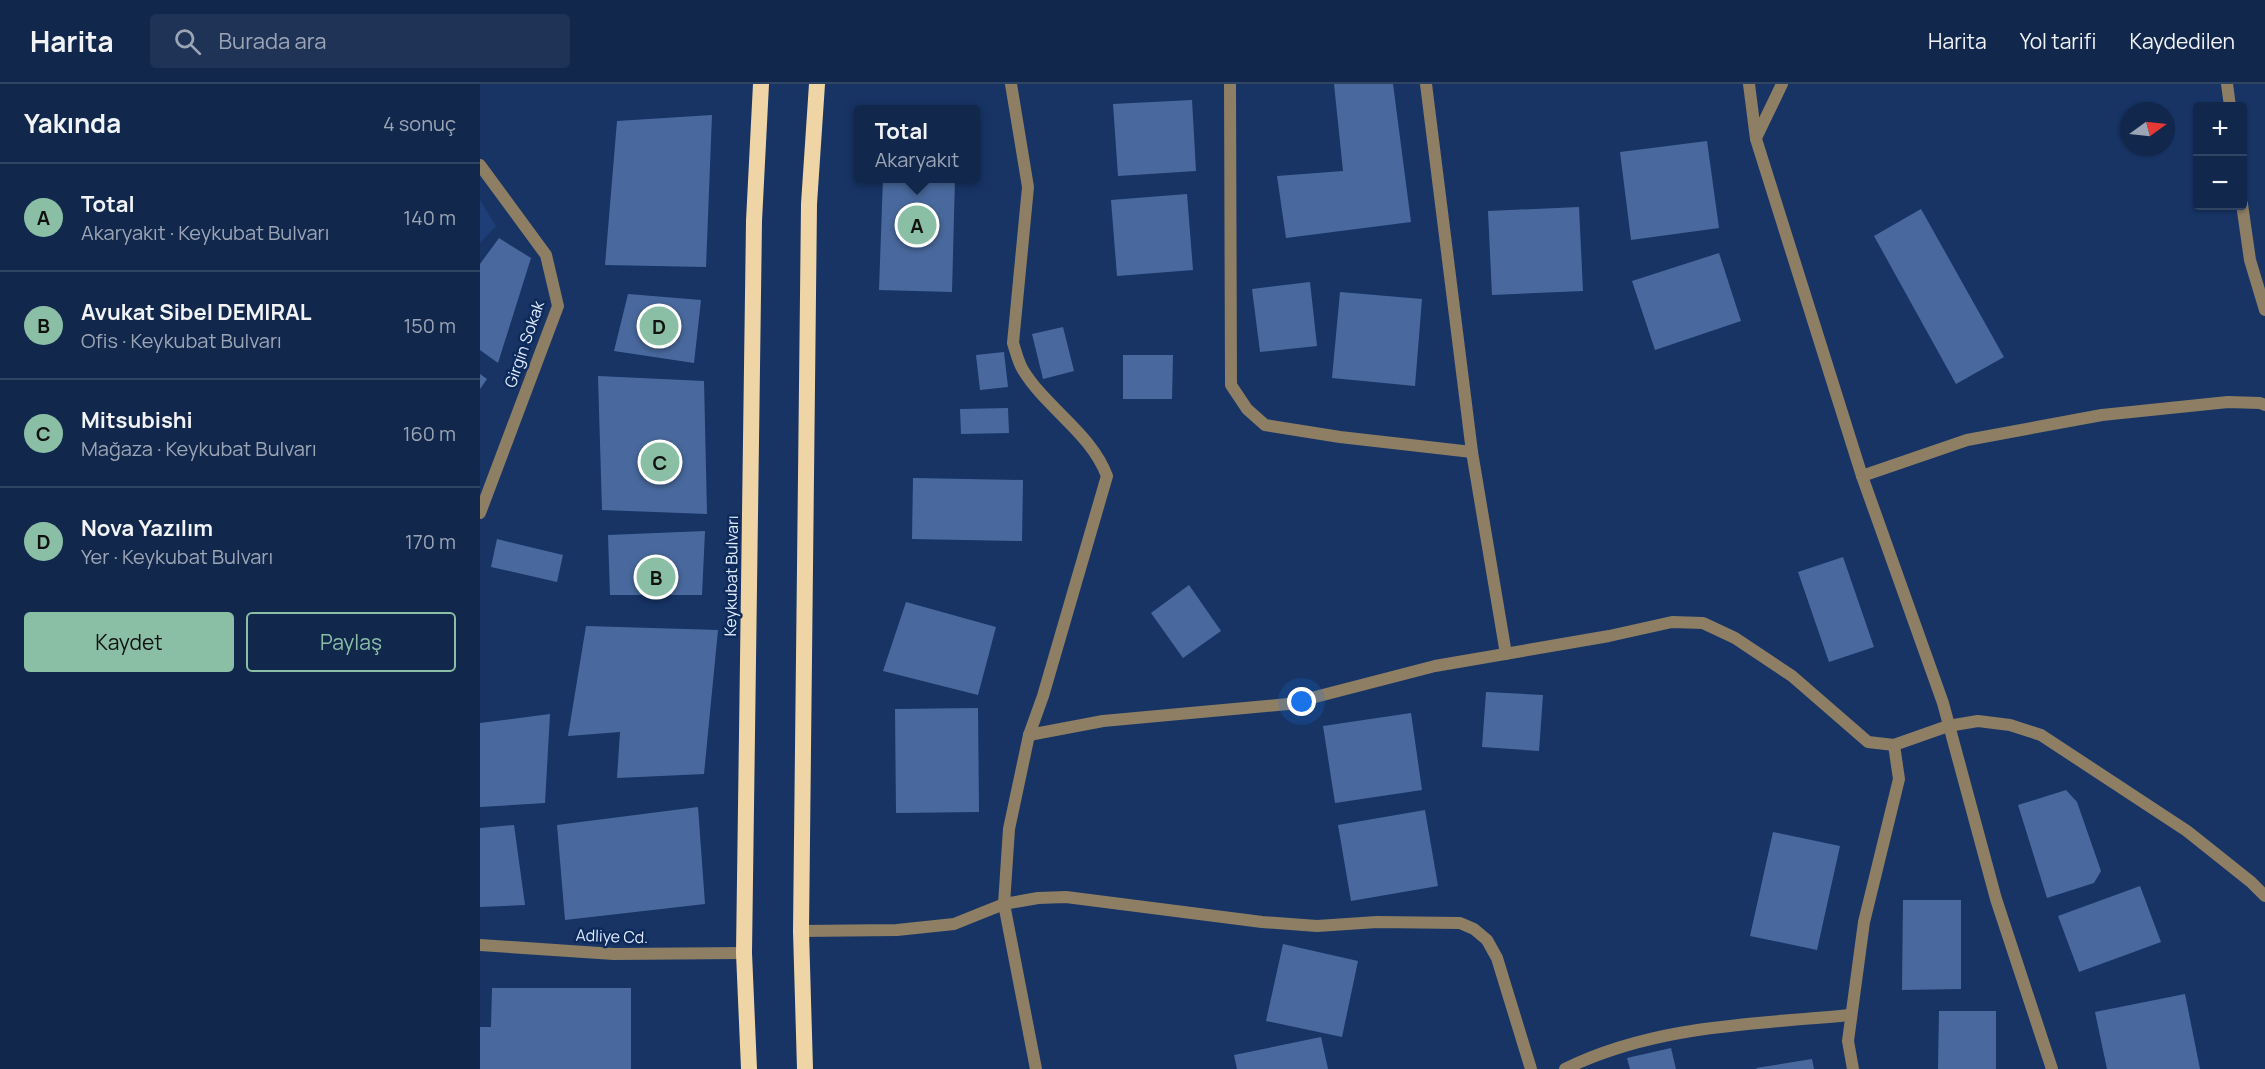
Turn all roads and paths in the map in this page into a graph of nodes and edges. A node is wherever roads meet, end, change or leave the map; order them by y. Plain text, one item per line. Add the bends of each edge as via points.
1 (762, 84) edge
2 (817, 84) edge
3 (1011, 84) edge
4 (1230, 84) edge
5 (1426, 84) edge
6 (1749, 84) edge
7 (1782, 84) edge
8 (2227, 84) edge
9 (2229, 102) edge
10 (1756, 139) junction
11 (480, 165) edge
12 (2243, 210) edge
13 (2265, 310) edge
14 (2265, 405) edge
15 (1473, 452) junction
16 (1862, 477) junction
17 (480, 513) edge
18 (1506, 654) junction
19 (1948, 726) junction
20 (1029, 735) junction
21 (1894, 745) junction
22 (2265, 896) edge
23 (1004, 904) junction
24 (801, 931) junction
25 (480, 945) edge
26 (744, 953) junction
27 (1851, 1015) junction
28 (749, 1069) edge
29 (805, 1069) edge
30 (1036, 1069) edge
31 (1531, 1069) edge
32 (1565, 1069) edge
33 (1853, 1069) edge
34 (2052, 1069) edge

1 - 26 highway, Keykubat Bulvarı via 754,221
2 - 24 highway via 809,204
3 - 20 street via 1028,187 1013,343 1021,368 1043,398 1082,436 1102,462 1107,476
4 - 15 street via 1231,385 1247,409 1266,425
5 - 15 street
6 - 10 street
7 - 10 street
8 - 9 street
10 - 16 street
11 - 17 street, Girgin Sokak via 546,255 558,306
12 - 13 street via 2250,260
14 - 16 street via 2228,402 2102,415 1966,440
15 - 18 street
16 - 19 street
18 - 20 street via 1435,666 1288,704 1102,721
18 - 21 street via 1672,622 1703,623 1735,638 1792,676 1868,742
19 - 21 street
19 - 22 street via 1978,721 2010,725 2041,735 2187,831
19 - 34 street via 1996,899
20 - 23 street via 1009,829
21 - 27 street via 1899,779 1864,922
23 - 24 street via 954,924 897,930
23 - 30 street
23 - 31 street via 1066,897 1317,926 1460,923 1487,940 1497,958
24 - 29 highway
25 - 26 street, Adliye Cd. via 614,954
26 - 28 highway, Keykubat Bulvarı
27 - 32 street via 1684,1031 1635,1041
27 - 33 street via 1848,1041

